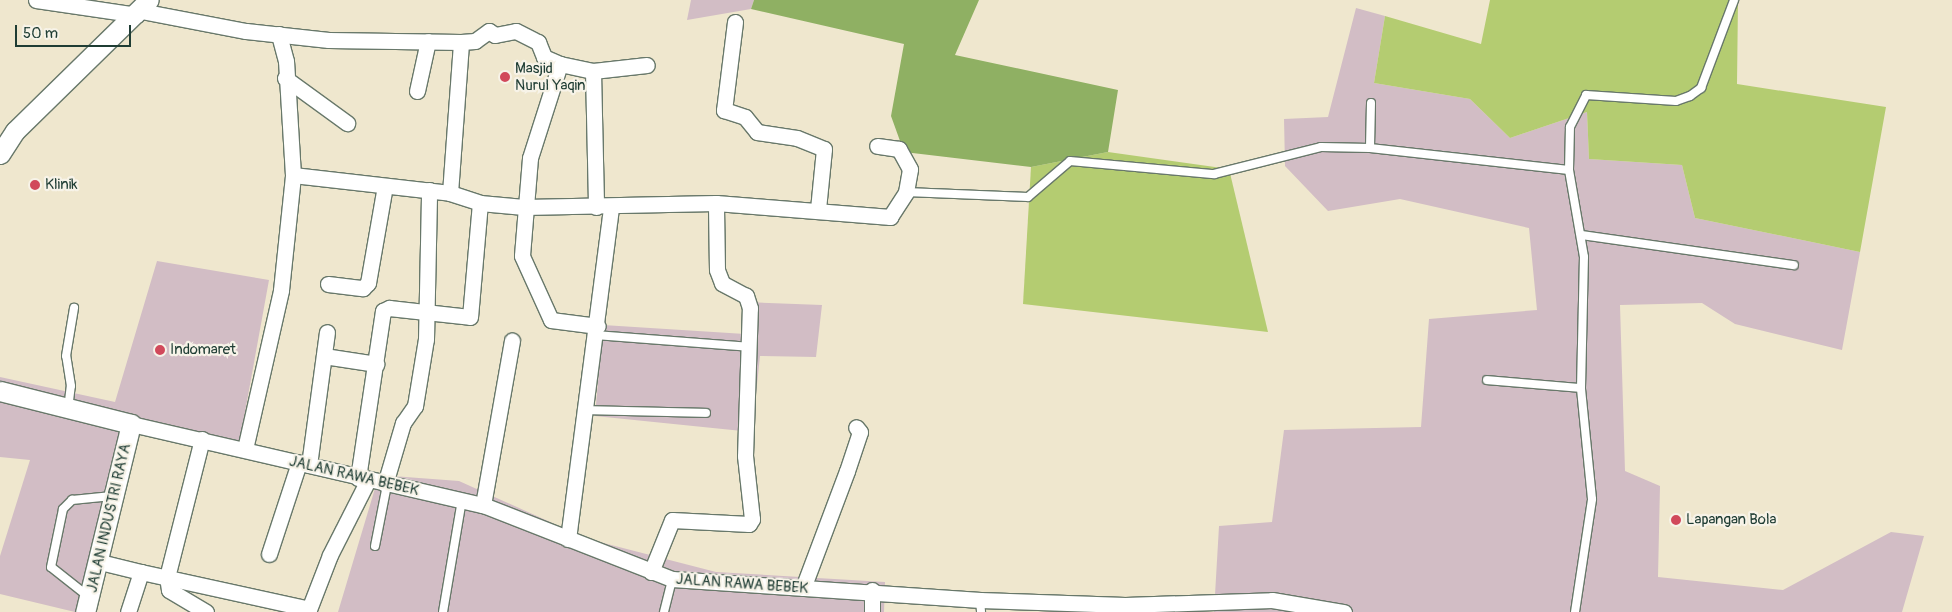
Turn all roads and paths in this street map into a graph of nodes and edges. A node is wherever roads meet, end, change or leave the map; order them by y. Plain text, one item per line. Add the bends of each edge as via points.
1 (36, 0) edge
2 (1734, 0) edge
3 (143, 9) edge
4 (735, 22) dead end
5 (279, 34) junction
6 (428, 41) junction
7 (461, 42) junction
8 (560, 64) junction
9 (647, 65) dead end
10 (593, 72) junction
11 (285, 78) junction
12 (417, 91) dead end
13 (1371, 103) dead end
14 (347, 122) dead end
15 (877, 146) dead end
16 (1370, 148) junction
17 (0, 154) edge
18 (1569, 170) junction
19 (293, 174) junction
20 (385, 186) junction
21 (429, 190) junction
22 (906, 192) junction
23 (450, 193) junction
24 (480, 203) junction
25 (716, 203) junction
26 (524, 207) junction
27 (604, 208) junction
28 (818, 209) junction
29 (1582, 235) junction
30 (1794, 265) dead end
31 (328, 284) dead end
32 (74, 308) dead end
33 (428, 314) junction
34 (597, 330) junction
35 (327, 332) dead end
36 (512, 341) dead end
37 (752, 348) junction
38 (324, 356) junction
39 (376, 364) junction
40 (1487, 380) dead end
41 (1581, 388) junction
42 (0, 391) edge
43 (68, 408) junction
44 (586, 410) junction
45 (706, 413) dead end
46 (131, 424) junction
47 (856, 427) dead end
48 (202, 439) junction
49 (245, 449) junction
50 (304, 464) junction
51 (363, 479) junction
52 (386, 485) junction
53 (114, 496) junction
54 (462, 500) junction
55 (483, 505) junction
56 (568, 539) junction
57 (375, 546) dead end
58 (269, 554) dead end
59 (100, 562) junction
60 (142, 572) junction
61 (651, 572) junction
62 (167, 577) junction
63 (672, 579) junction
64 (803, 588) junction
65 (872, 590) junction
66 (88, 605) edge
67 (980, 606) edge
68 (1047, 607) edge
69 (308, 610) edge
70 (128, 612) edge
71 (206, 612) edge
72 (443, 612) edge
73 (664, 612) edge
74 (872, 612) edge
75 (1344, 612) edge
76 (1575, 612) edge

1 - 3 street
2 - 18 lane via 1701,88 1690,96 1676,101 1586,95 1570,127
3 - 5 street
3 - 17 street via 15,131
4 - 28 street via 724,110 745,117 757,132 796,138 824,149
5 - 6 street via 328,40
5 - 11 street
6 - 7 street
6 - 12 street
7 - 8 street via 475,41 489,31 495,35 516,31 538,42 544,57
7 - 23 street
8 - 10 street
8 - 26 street via 536,130
9 - 10 street
10 - 27 street
11 - 14 street
11 - 19 street
13 - 16 lane
15 - 22 street via 899,149 905,156 910,169
16 - 18 lane
16 - 22 lane via 1321,147 1214,174 1070,161 1028,198
18 - 29 lane
19 - 20 street
19 - 49 street via 281,290
20 - 21 street
20 - 31 street via 368,282 364,288
21 - 23 street
21 - 33 street
22 - 28 street via 891,216
23 - 24 street
24 - 26 street
24 - 33 street via 470,317
25 - 27 street
25 - 28 street
25 - 37 street via 717,270 722,283 749,300
26 - 27 street
26 - 34 street via 522,256 551,320
27 - 34 street
29 - 30 lane
29 - 41 lane
32 - 43 lane via 66,356 71,386
33 - 39 street via 389,308 383,312
33 - 52 street via 415,406 403,423
34 - 37 lane
34 - 44 street
35 - 38 street
36 - 55 street
37 - 61 street via 745,438 751,522 672,520
38 - 39 street
38 - 50 street
39 - 51 street
40 - 41 lane
41 - 76 lane via 1592,499
42 - 43 street
43 - 46 street
44 - 45 lane
44 - 56 street
46 - 48 street, JALAN RAWA BEBEK
46 - 53 street, JALAN INDUSTRI RAYA
47 - 64 street via 860,432 848,471
48 - 49 street, JALAN RAWA BEBEK
48 - 62 street
49 - 50 street, JALAN RAWA BEBEK
50 - 51 street, JALAN RAWA BEBEK
50 - 58 street
51 - 52 street, JALAN RAWA BEBEK
51 - 69 street
52 - 54 street, JALAN RAWA BEBEK
52 - 57 lane
53 - 59 street, JALAN INDUSTRI RAYA
53 - 66 lane via 72,500 63,509 51,567
54 - 55 street, JALAN RAWA BEBEK
54 - 72 lane
55 - 56 street, JALAN RAWA BEBEK
56 - 61 street, JALAN RAWA BEBEK
59 - 60 street
59 - 66 street, JALAN INDUSTRI RAYA
60 - 62 street
60 - 70 street
61 - 63 street, JALAN RAWA BEBEK
62 - 69 street
62 - 71 street via 169,590
63 - 64 street, JALAN RAWA BEBEK
63 - 73 lane
64 - 65 street, JALAN RAWA BEBEK
65 - 67 street, JALAN RAWA BEBEK
65 - 74 street
67 - 68 street, JALAN RAWA BEBEK
68 - 75 street, JALAN RAWA BEBEK via 1272,600

